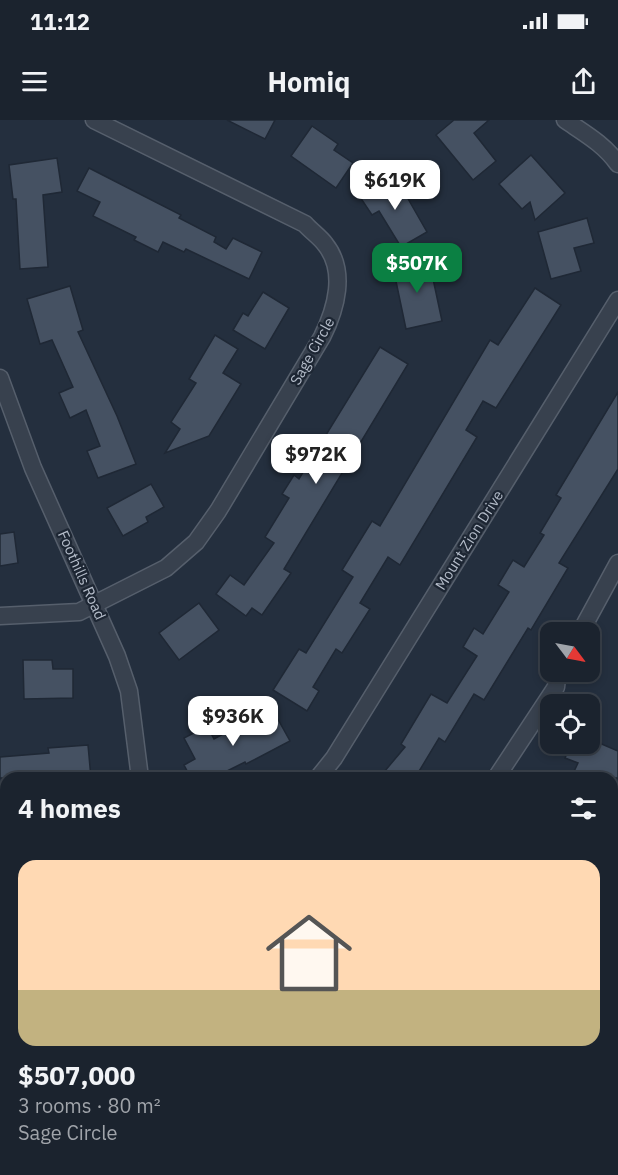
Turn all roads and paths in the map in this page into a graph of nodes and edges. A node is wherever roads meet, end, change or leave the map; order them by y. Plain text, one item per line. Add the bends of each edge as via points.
1 (94, 120) edge
2 (565, 120) edge
3 (618, 164) edge
4 (618, 300) edge
5 (0, 378) edge
6 (618, 563) edge
7 (94, 603) junction
8 (0, 616) edge
9 (586, 622) edge
10 (557, 682) edge
11 (139, 772) edge
12 (323, 772) edge
13 (500, 772) edge

1 - 7 street, Sage Circle via 305,224 326,245 338,290 333,316 322,337 196,542 165,568
2 - 3 street via 593,138
4 - 12 street, Mount Zion Drive
5 - 7 street, Foothills Road via 33,468
6 - 9 street
7 - 8 street, Sage Circle via 79,612
7 - 11 street, Foothills Road via 129,692
10 - 13 street

